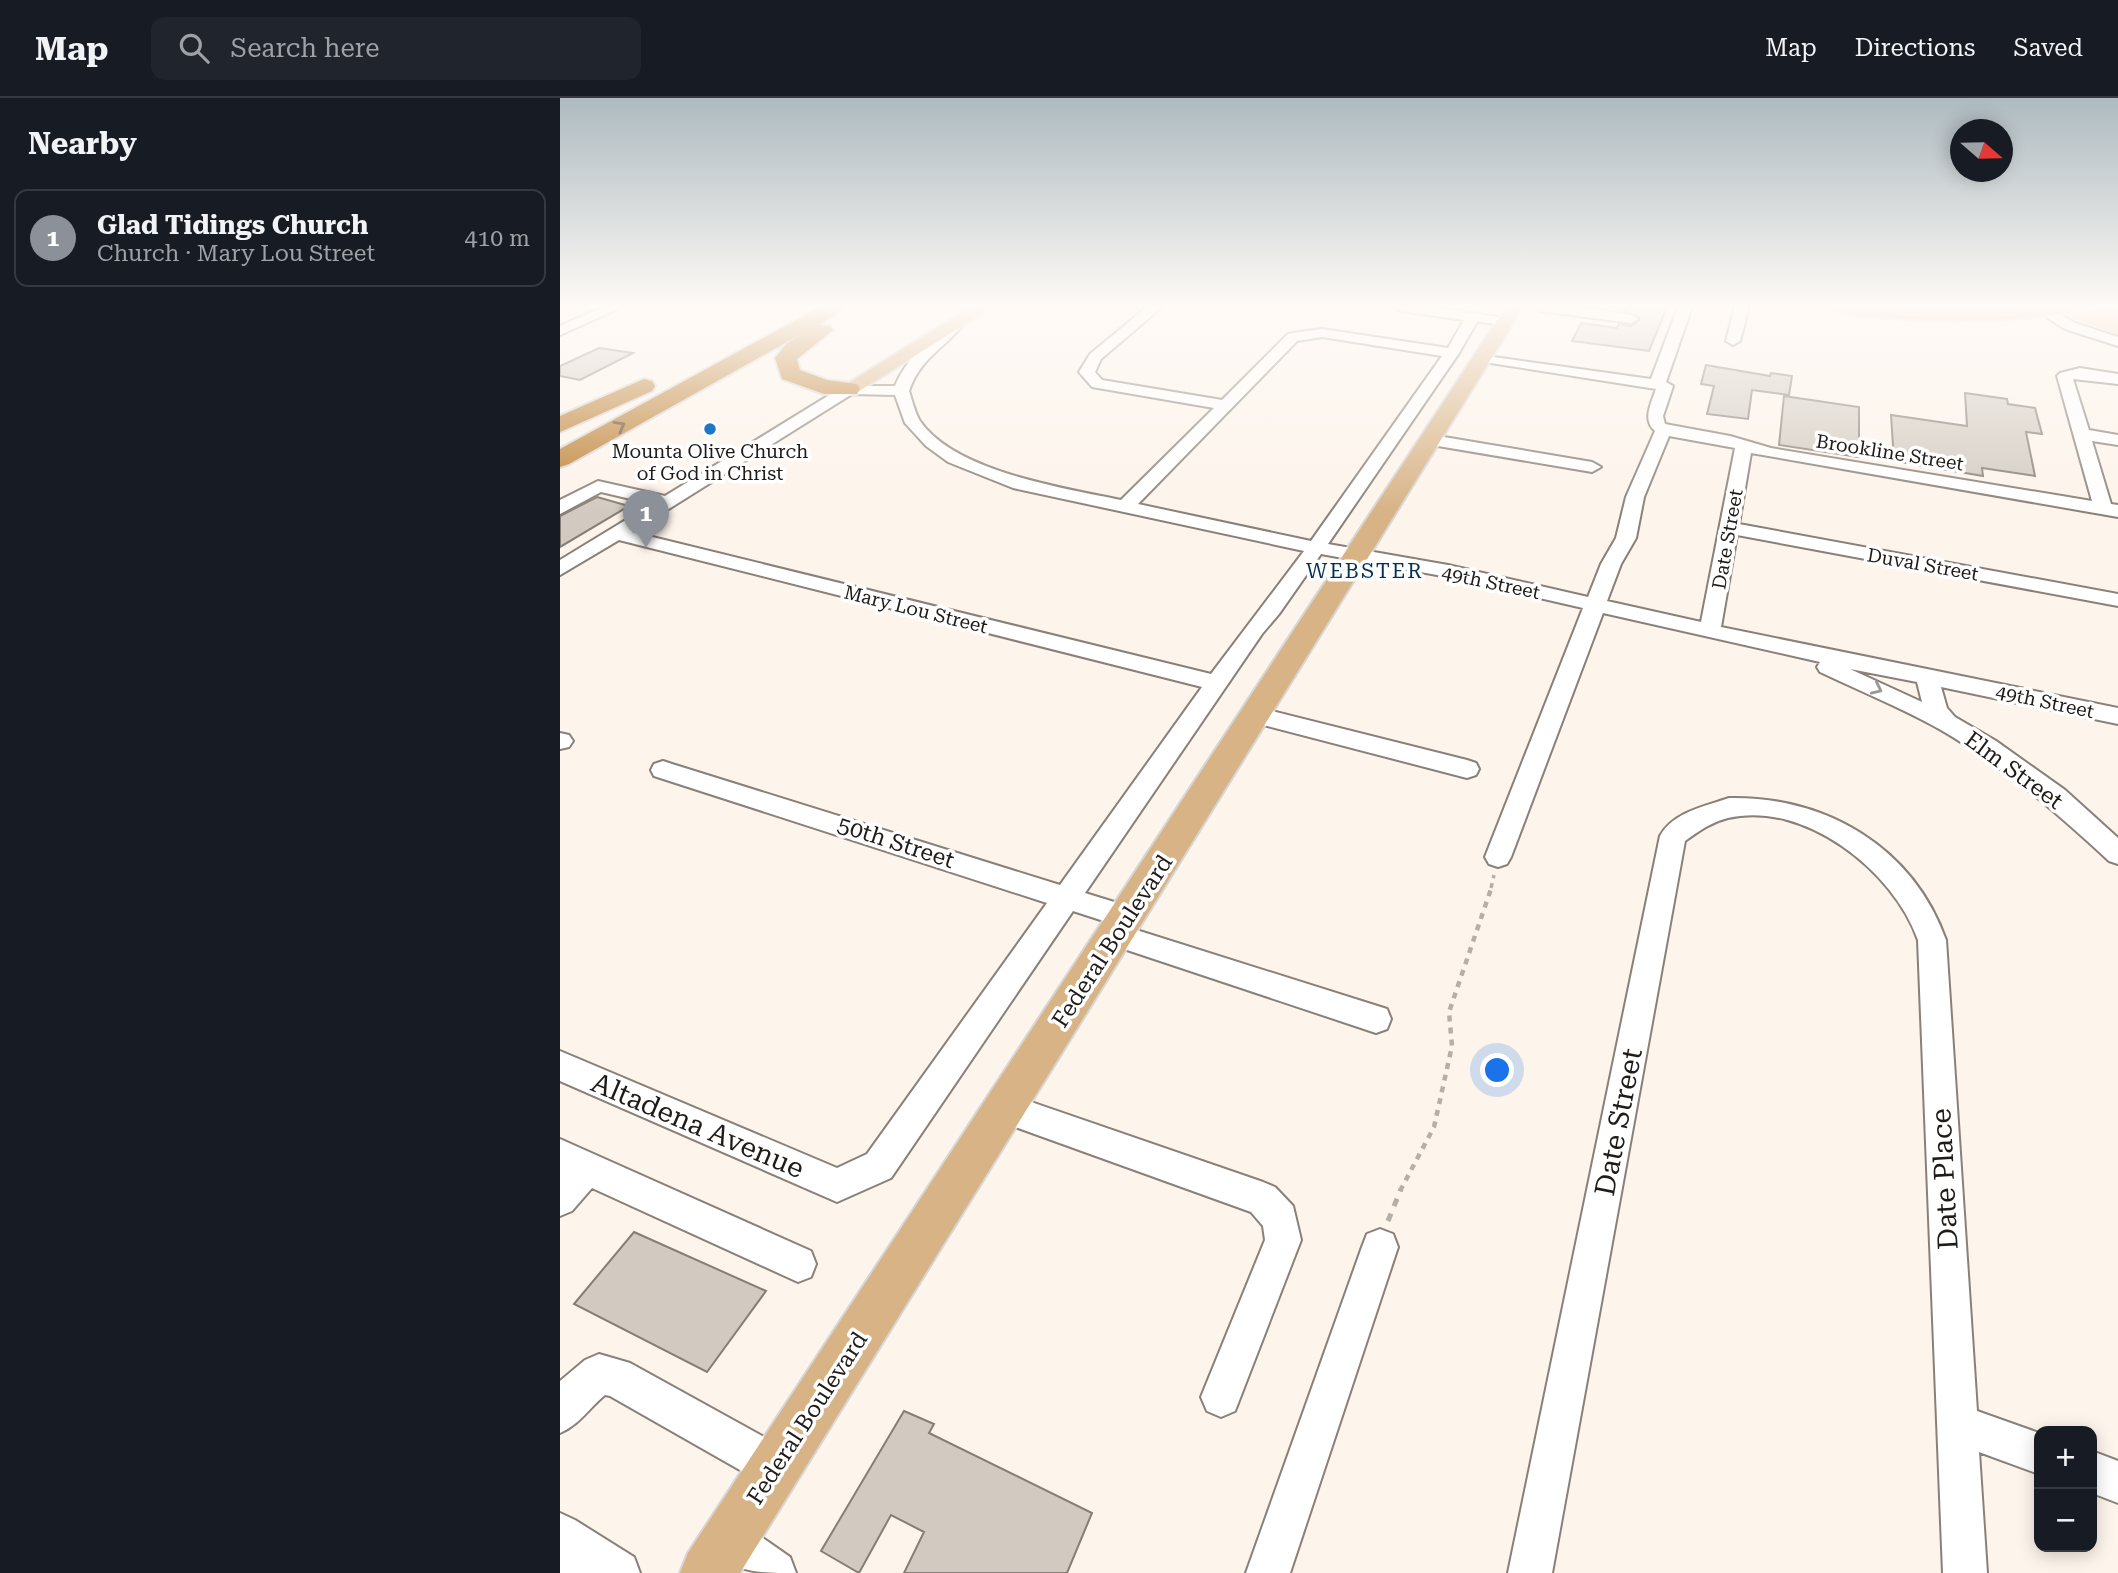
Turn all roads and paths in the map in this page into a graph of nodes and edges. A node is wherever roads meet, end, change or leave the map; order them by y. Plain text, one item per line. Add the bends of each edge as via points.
1 (663, 376) edge
2 (718, 376) edge
3 (792, 376) edge
4 (878, 376) edge
5 (909, 376) edge
6 (1090, 376) edge
7 (1254, 376) edge
8 (1436, 376) edge
9 (1473, 376) edge
10 (1597, 376) edge
11 (1664, 376) edge
12 (2066, 376) edge
13 (2093, 376) edge
14 (2118, 379) edge
15 (1661, 386) junction
16 (857, 389) junction
17 (901, 391) junction
18 (1225, 405) junction
19 (911, 418) junction
20 (560, 427) edge
21 (1661, 428) junction
22 (2081, 434) junction
23 (1432, 440) junction
24 (2118, 440) edge
25 (1744, 447) junction
26 (560, 459) edge
27 (1592, 467) dead end
28 (598, 486) junction
29 (688, 489) junction
30 (668, 502) junction
31 (1126, 506) junction
32 (560, 508) edge
33 (2110, 509) edge
34 (1729, 528) junction
35 (616, 534) junction
36 (1314, 547) junction
37 (1358, 555) junction
38 (562, 566) edge
39 (2118, 600) edge
40 (1595, 606) junction
41 (1710, 631) junction
42 (1793, 650) junction
43 (1926, 676) junction
44 (1216, 683) junction
45 (1256, 715) junction
46 (2118, 716) edge
47 (1947, 723) junction
48 (1468, 769) dead end
49 (663, 770) dead end
50 (1830, 827) joint
51 (2118, 854) edge
52 (1498, 857) joint
53 (1066, 896) junction
54 (1121, 926) junction
55 (1376, 1019) dead end
56 (560, 1066) edge
57 (1005, 1108) junction
58 (574, 1162) edge
59 (836, 1185) joint
60 (560, 1199) edge
61 (1380, 1247) joint
62 (798, 1264) dead end
63 (1221, 1397) dead end
64 (560, 1413) edge
65 (1957, 1424) junction
66 (2034, 1451) edge
67 (776, 1467) junction
68 (2097, 1474) edge
69 (2118, 1482) edge
70 (567, 1552) edge
71 (719, 1557) edge
72 (618, 1573) edge
73 (774, 1573) edge
74 (1268, 1573) edge
75 (1530, 1573) edge
76 (1965, 1573) edge

1 - 20 highway
26 -> 2 highway
3 - 16 highway via 824,387
4 - 16 main road
5 - 17 street
6 - 18 street via 1097,384
7 - 18 street
8 - 36 street
9 - 23 main road, Federal Boulevard
10 - 15 street
11 - 15 street
12 - 22 street
13 - 14 street
15 - 21 street via 1655,416
16 - 17 street
16 - 19 street via 884,397 897,412
16 - 29 street
17 - 19 street, 49th Street
18 - 31 street
19 - 31 street, 49th Street via 932,442 979,469 1018,484
21 - 25 street, Brookline Street
21 - 40 street via 1635,497 1626,538
22 - 24 street
22 - 33 street
23 - 27 street
23 - 37 main road, Federal Boulevard
25 - 33 street, Brookline Street
25 - 34 street, Date Street
28 - 29 street via 624,475
28 - 30 street
28 - 32 street
29 - 30 street
30 - 35 street
31 - 36 street, 49th Street
34 - 39 street, Duval Street
34 - 41 street, Date Street
35 - 38 street
35 - 44 street, Mary Lou Street
36 - 37 street, 49th Street
36 - 44 street
37 - 40 street, 49th Street
37 - 45 main road, Federal Boulevard
40 - 41 street, 49th Street
40 - 52 street
41 - 42 street, 49th Street
42 - 43 street, 49th Street
42 -> 47 street
43 - 46 street, 49th Street
43 - 47 street, Elm Street via 1936,710
44 - 53 street
45 - 48 street
45 - 54 main road, Federal Boulevard
47 - 51 street, Elm Street via 2056,797
49 - 53 street, 50th Street
50 - 65 street, Date Place via 1872,855 1903,885 1932,940
50 - 75 street, Date Street via 1769,808 1739,808 1709,813 1673,836
52 - 61 path via 1488,902 1449,1012 1452,1046 1434,1127 1393,1205
53 - 54 street, 50th Street
53 - 59 street via 879,1166
54 - 55 street, 50th Street
54 - 57 main road, Federal Boulevard
56 - 59 street, Altadena Avenue
57 - 63 street via 1263,1199 1280,1219 1283,1240
57 - 67 main road, Federal Boulevard
58 - 60 street
58 - 62 street
61 - 74 street
64 - 67 street via 599,1374 616,1377
65 - 66 street
65 - 76 street, Date Place
67 - 71 main road, Federal Boulevard
68 - 69 street
70 - 72 street
71 - 73 street

